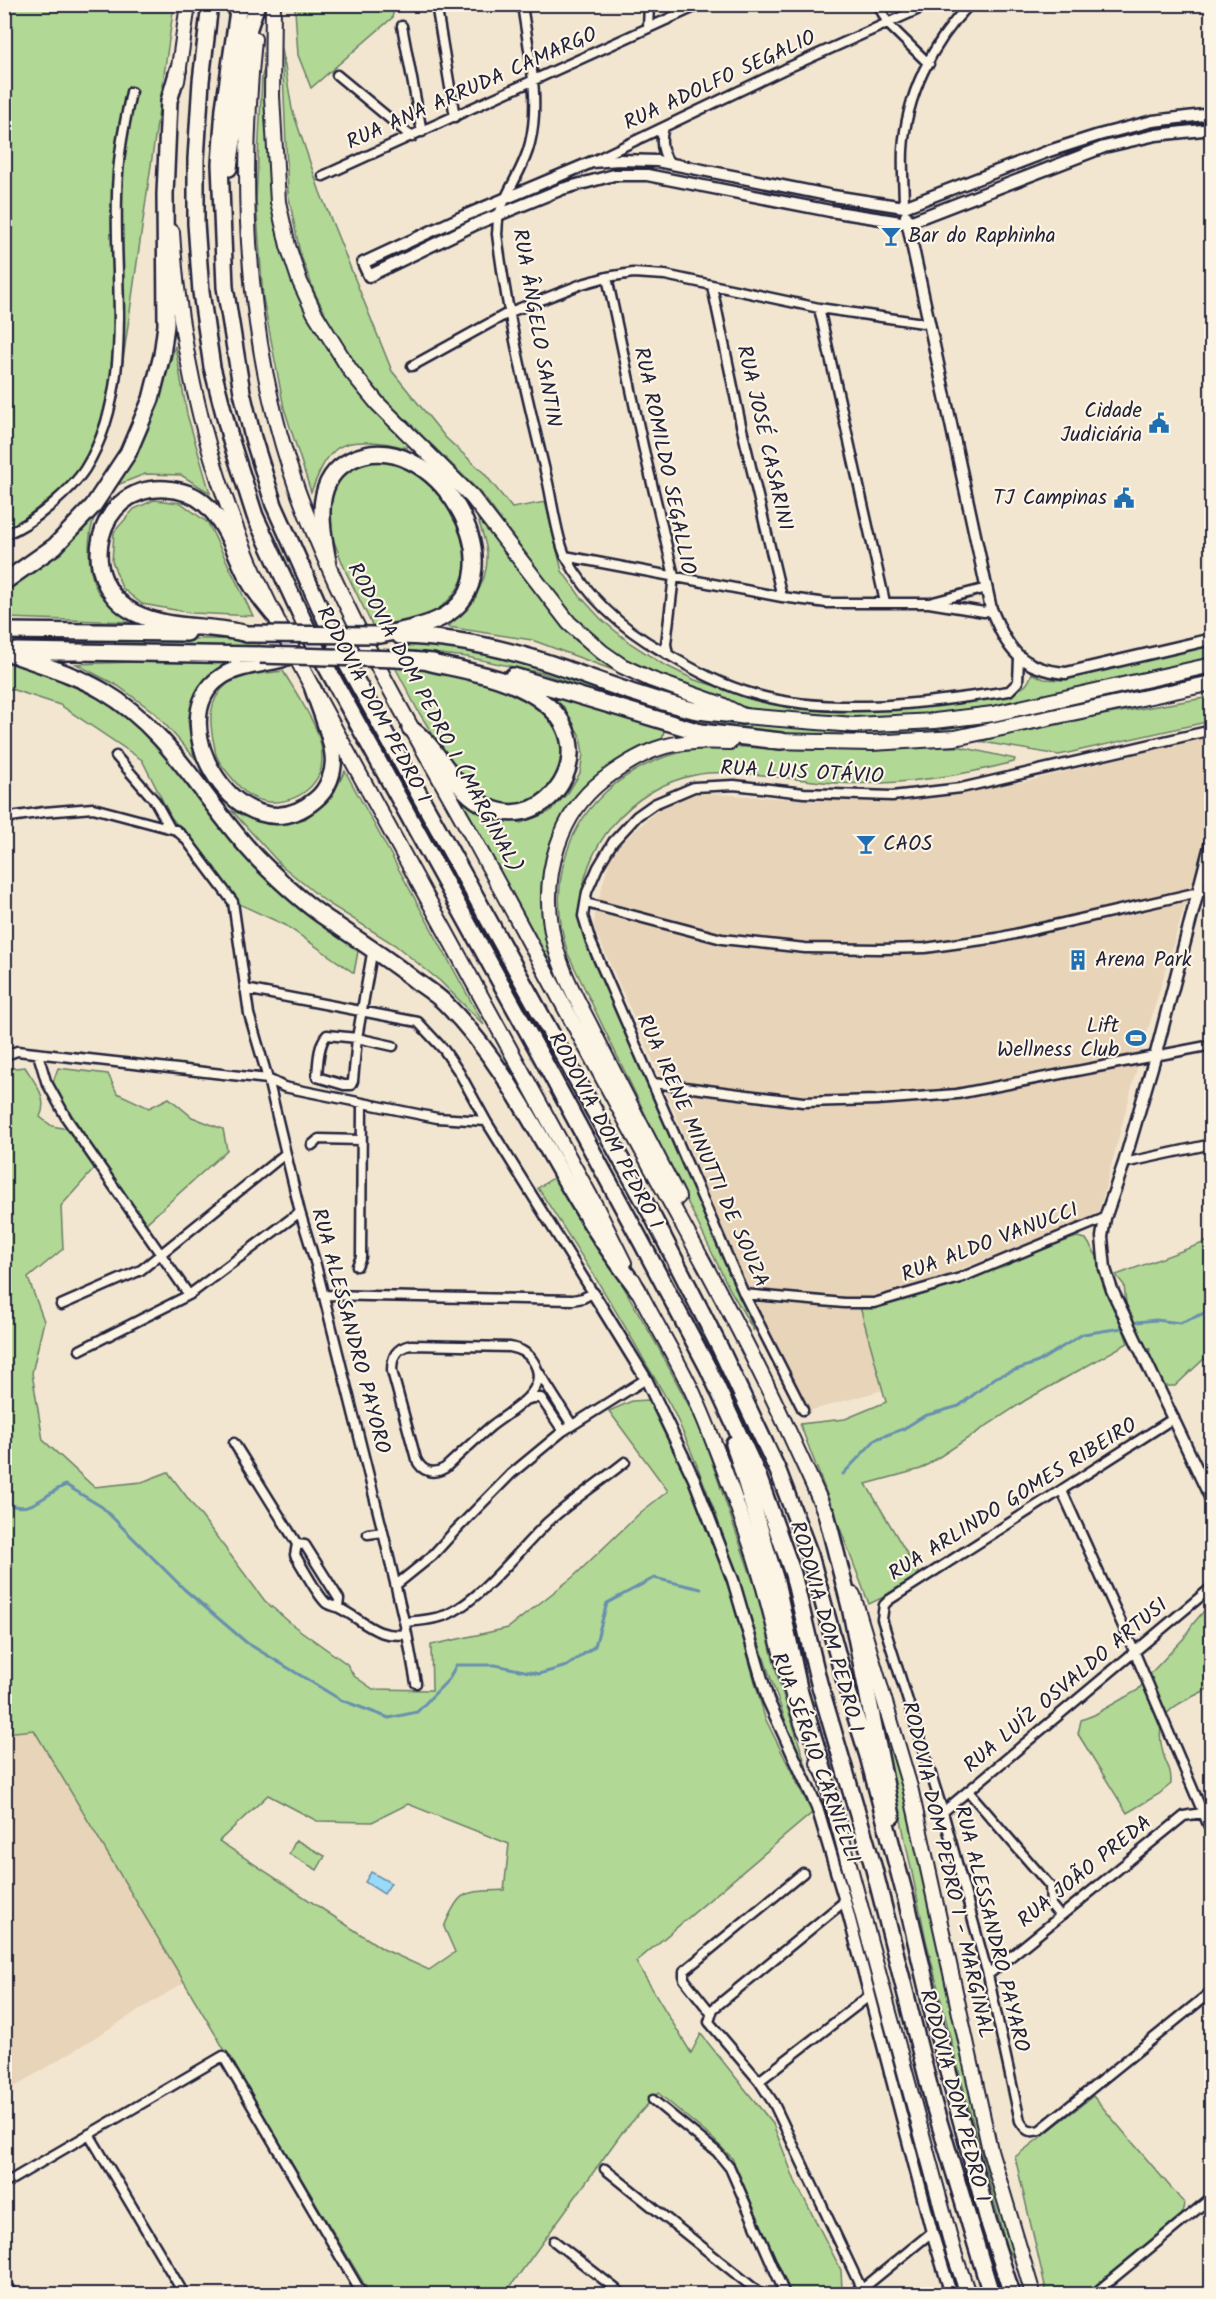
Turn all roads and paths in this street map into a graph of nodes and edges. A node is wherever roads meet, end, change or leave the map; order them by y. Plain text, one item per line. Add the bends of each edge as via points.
1 (188, 4) edge
2 (210, 4) edge
3 (239, 4) edge
4 (257, 4) edge
5 (273, 4) edge
6 (436, 4) edge
7 (522, 4) edge
8 (649, 4) edge
9 (701, 4) edge
10 (878, 4) edge
11 (930, 4) edge
12 (970, 4) edge
13 (888, 24) junction
14 (402, 26) dead end
15 (648, 28) junction
16 (929, 64) junction
17 (178, 70) junction
18 (337, 75) dead end
19 (532, 82) junction
20 (131, 92) dead end
21 (1212, 114) edge
22 (455, 117) junction
23 (664, 127) junction
24 (1212, 129) edge
25 (422, 132) junction
26 (412, 136) junction
27 (592, 162) junction
28 (670, 163) junction
29 (323, 176) dead end
30 (506, 199) junction
31 (904, 207) junction
32 (499, 216) junction
33 (221, 222) junction
34 (907, 223) junction
35 (607, 277) junction
36 (712, 286) junction
37 (819, 308) junction
38 (510, 312) junction
39 (930, 324) junction
40 (412, 366) dead end
41 (4, 535) edge
42 (565, 556) junction
43 (328, 562) junction
44 (674, 576) junction
45 (4, 582) edge
46 (987, 588) junction
47 (782, 597) junction
48 (885, 602) junction
49 (929, 603) junction
50 (991, 609) junction
51 (274, 615) junction
52 (4, 631) edge
53 (247, 634) junction
54 (380, 635) junction
55 (1212, 639) edge
56 (4, 651) edge
57 (668, 655) junction
58 (292, 657) junction
59 (1019, 658) junction
60 (423, 661) junction
61 (1212, 665) edge
62 (1212, 683) edge
63 (313, 689) junction
64 (1212, 691) edge
65 (1173, 693) junction
66 (743, 716) junction
67 (411, 728) junction
68 (1212, 730) edge
69 (781, 741) junction
70 (116, 756) dead end
71 (4, 818) edge
72 (170, 828) junction
73 (1212, 838) edge
74 (1212, 889) edge
75 (1196, 893) junction
76 (586, 903) junction
77 (372, 948) junction
78 (245, 989) junction
79 (362, 1012) junction
80 (357, 1038) junction
81 (1212, 1045) edge
82 (393, 1046) dead end
83 (38, 1054) junction
84 (4, 1056) edge
85 (1155, 1057) junction
86 (267, 1079) junction
87 (653, 1083) junction
88 (362, 1103) junction
89 (486, 1121) junction
90 (362, 1140) junction
91 (1212, 1144) edge
92 (312, 1145) dead end
93 (285, 1154) junction
94 (1124, 1163) junction
95 (300, 1212) junction
96 (1105, 1218) junction
97 (160, 1255) junction
98 (357, 1266) dead end
99 (638, 1290) junction
100 (593, 1293) junction
101 (744, 1294) junction
102 (189, 1295) junction
103 (323, 1295) junction
104 (724, 1299) junction
105 (61, 1305) dead end
106 (80, 1350) dead end
107 (708, 1368) junction
108 (537, 1370) junction
109 (646, 1379) junction
110 (525, 1401) junction
111 (803, 1410) dead end
112 (1174, 1418) junction
113 (572, 1425) junction
114 (563, 1431) junction
115 (234, 1443) dead end
116 (625, 1462) dead end
117 (1207, 1479) edge
118 (1062, 1491) junction
119 (1212, 1501) edge
120 (826, 1513) junction
121 (383, 1532) junction
122 (368, 1534) dead end
123 (297, 1545) junction
124 (396, 1585) junction
125 (1212, 1587) edge
126 (338, 1607) junction
127 (882, 1619) joint
128 (405, 1622) junction
129 (407, 1634) junction
130 (1135, 1653) junction
131 (416, 1683) dead end
132 (824, 1772) junction
133 (968, 1791) junction
134 (944, 1812) junction
135 (1208, 1812) edge
136 (1212, 1834) edge
137 (803, 1873) dead end
138 (906, 1899) junction
139 (845, 1901) junction
140 (1060, 1916) junction
141 (988, 1975) junction
142 (1212, 1991) edge
143 (869, 1996) junction
144 (710, 2015) junction
145 (759, 2081) junction
146 (653, 2100) dead end
147 (89, 2134) junction
148 (605, 2169) dead end
149 (4, 2184) edge
150 (1212, 2197) edge
151 (932, 2232) junction
152 (554, 2241) dead end
153 (4, 2283) edge
154 (859, 2292) edge
155 (1094, 2294) edge
156 (12, 2295) edge
157 (184, 2295) edge
158 (362, 2295) edge
159 (622, 2295) edge
160 (761, 2295) edge
161 (785, 2295) edge
162 (951, 2295) edge
163 (968, 2295) edge
164 (991, 2295) edge
165 (1012, 2295) edge
166 (1033, 2295) edge

1 - 17 highway
2 - 107 highway, RODOVIA DOM PEDRO I via 196,159 201,292 212,367 255,516 317,650
3 - 33 highway, RODOVIA DOM PEDRO I via 224,108
4 - 33 highway via 249,28
4 - 43 highway, RODOVIA DOM PEDRO I (MARGINAL) via 247,134 252,290 280,433 298,491
5 - 66 highway via 272,96 278,202 300,282 330,340 378,404 472,497 569,624 622,666
6 - 22 street
7 - 19 street, RUA ÂNGELO SANTIN
8 - 15 street
9 - 15 street, RUA ANA ARRUDA CAMARGO
10 - 13 street
11 - 13 street, RUA ADOLFO SEGALIO
12 - 16 street via 938,45
13 - 16 street
13 - 23 street, RUA ADOLFO SEGALIO
14 - 25 street
15 - 19 street, RUA ANA ARRUDA CAMARGO
16 - 31 street via 913,93 907,120
17 - 45 highway via 170,101 165,194 166,325 151,399 128,453 93,507 55,546
17 - 51 highway via 170,194 181,330 210,453 250,563
18 - 26 street
19 - 22 street, RUA ANA ARRUDA CAMARGO
19 - 30 street, RUA ÂNGELO SANTIN via 534,118 530,143 521,172
20 - 41 street via 120,150 117,195 118,337 114,395 84,470 64,494 33,520
21 - 31 street via 1153,121 1098,135
22 - 25 street, RUA ANA ARRUDA CAMARGO
23 - 27 street, RUA ADOLFO SEGALIO
23 - 28 street via 661,144
24 - 34 street via 1156,135 1104,147
25 - 26 street, RUA ANA ARRUDA CAMARGO
26 - 29 street, RUA ANA ARRUDA CAMARGO
27 - 28 street
27 - 30 street
28 - 31 street
30 - 32 street, RUA ÂNGELO SANTIN
30 - 32 street via 363,263 369,276
31 - 34 street
32 - 34 street via 583,182 614,175 646,175
32 - 38 street, RUA ÂNGELO SANTIN via 497,234
33 - 138 highway, RODOVIA DOM PEDRO I via 234,350 253,438 274,505 337,646 654,1219 756,1422 810,1555
34 - 39 street
35 - 36 street via 633,273 665,275
35 - 38 street
35 - 44 street, RUA ROMILDO SEGALLIO
36 - 37 street
36 - 47 street, RUA JOSÉ CASARINI
37 - 39 street
37 - 48 street
38 - 40 street
38 - 42 street, RUA ÂNGELO SANTIN
39 - 46 street
42 - 44 street
42 - 57 street via 591,595 635,636
43 - 54 highway via 321,512 325,489 341,466 366,454 398,455 433,477 447,492 471,536 474,569 470,586 463,599 441,618
43 - 67 highway, RODOVIA DOM PEDRO I (MARGINAL)
44 - 47 street
44 - 57 street, RUA ROMILDO SEGALLIO
46 - 49 street
46 - 50 street
47 - 48 street via 827,603
48 - 49 street
49 - 50 street via 984,612
50 - 59 street
51 - 53 highway via 252,586 222,526 204,503 177,490 161,489 127,499 115,510 103,528 98,552 103,578 119,602 133,612 160,621
51 - 63 highway
52 - 53 highway
53 - 54 highway, bridge
54 - 66 highway via 425,636 501,649 660,701
55 - 59 street via 1066,673 1049,672
56 - 58 highway, bridge
56 - 77 highway via 101,689 126,706 177,756 258,858 326,918
57 - 59 street via 707,677 757,695 843,705 933,702 1009,691 1018,682
58 - 60 highway, bridge
58 - 63 highway via 221,676 199,710 197,726 206,758 225,788 246,808 275,817 290,815 304,809 327,787 333,772 333,755
60 - 67 highway via 494,678 524,689 545,703 564,724 570,738 570,766 554,793 541,803 522,811 501,811 477,801 462,788 422,735
60 - 69 highway via 492,670 700,732
61 - 66 highway via 955,720 854,725
62 - 65 highway
63 - 99 highway
64 - 65 highway
65 - 69 highway via 955,738
67 - 104 highway, RODOVIA DOM PEDRO I (MARGINAL)
68 - 76 street, RUA LUIS OTÁVIO via 962,788 892,796 804,793 734,785 694,787 654,804 613,842 598,867
69 - 104 highway via 684,741 633,759 593,788 575,811 561,834 550,878 551,928 570,985 688,1218
70 - 72 street via 155,801
71 - 72 street via 93,808
72 - 78 street, RUA ALESSANDRO PAYORO via 185,838 231,898
73 - 75 street
74 - 75 street
75 - 76 street via 996,938 880,950 805,948 722,939
75 - 85 street
76 - 87 street, RUA IRENE MINUTTI DE SOUZA via 583,916 591,942
77 - 79 street
77 - 99 highway via 444,1002 482,1044 512,1085 598,1233
78 - 79 street
78 - 86 street, RUA ALESSANDRO PAYORO
79 - 80 street
79 - 89 street via 418,1022 444,1050
80 - 80 street via 327,1035 317,1077 351,1085
80 - 82 street
81 - 85 street
83 - 84 street via 17,1051
83 - 86 street
83 - 97 street via 46,1082 67,1119
85 - 87 street via 957,1094 877,1100 803,1102
85 - 94 street
86 - 88 street via 284,1087
86 - 93 street, RUA ALESSANDRO PAYORO
87 - 101 street, RUA IRENE MINUTTI DE SOUZA
88 - 89 street via 437,1118
88 - 90 street
89 - 100 street
90 - 92 street via 319,1139
90 - 98 street via 361,1257
91 - 94 street
93 - 95 street, RUA ALESSANDRO PAYORO
93 - 97 street
94 - 96 street
95 - 102 street
95 - 103 street, RUA ALESSANDRO PAYORO
96 - 101 street, RUA ALDO VANUCCI via 960,1278 874,1303
96 - 112 street via 1105,1269 1112,1290
97 - 102 street
97 - 105 street via 141,1270
99 - 132 highway via 707,1425 754,1553 794,1701
100 - 103 street via 573,1300
100 - 109 street, RUA SÉRGIO CARNIELLI
101 - 111 street, RUA IRENE MINUTTI DE SOUZA
102 - 106 street
103 - 121 street, RUA ALESSANDRO PAYORO
104 - 120 highway, RODOVIA DOM PEDRO I - MARGINAL
107 - 132 highway via 776,1581 800,1693
107 - 164 highway, RODOVIA DOM PEDRO I via 758,1476 793,1574 934,2105
108 - 110 street via 537,1383
108 - 110 street via 528,1355 510,1347 411,1345 393,1357 392,1371 416,1459 428,1472 445,1468
108 - 113 street
109 - 113 street
109 - 139 street, RUA SÉRGIO CARNIELLI via 694,1479 733,1580 768,1700 817,1807
110 - 114 street via 541,1398
112 - 117 street
112 - 118 street, RUA ARLINDO GOMES RIBEIRO
113 - 114 street
114 - 124 street via 511,1474 432,1556
115 - 123 street
116 - 128 street via 554,1517 463,1605 443,1616
117 - 119 street
118 - 127 street, RUA ARLINDO GOMES RIBEIRO via 889,1600
118 - 130 street
120 - 138 highway via 888,1786
120 - 166 highway, RODOVIA DOM PEDRO I - MARGINAL via 882,1684 910,1787 990,2150
121 - 122 street
121 - 124 street, RUA ALESSANDRO PAYORO
123 - 126 street via 295,1555 326,1602
123 - 126 street via 305,1545 339,1599
124 - 128 street, RUA ALESSANDRO PAYORO
125 - 130 street, RUA LUÍZ OSVALDO ARTUSI
126 - 129 street via 383,1634
127 - 134 street, RUA ALESSANDRO PAYARO
128 - 129 street, RUA ALESSANDRO PAYORO
129 - 131 street, RUA ALESSANDRO PAYORO
130 - 133 street, RUA LUÍZ OSVALDO ARTUSI
130 - 135 street
132 - 163 highway
133 - 134 street, RUA LUÍZ OSVALDO ARTUSI
133 - 140 street via 1050,1886 1051,1905
134 - 141 street, RUA ALESSANDRO PAYARO
135 - 136 street
135 - 140 street, RUA JOÃO PREDA via 1184,1816
137 - 144 street via 684,1971 684,1979
138 - 165 highway, RODOVIA DOM PEDRO I via 953,2092
139 - 143 street, RUA SÉRGIO CARNIELLI
139 - 144 street
140 - 141 street, RUA JOÃO PREDA
141 - 142 street, RUA ALESSANDRO PAYARO via 1020,2121 1031,2133 1040,2130
143 - 145 street
143 - 151 street, RUA SÉRGIO CARNIELLI
144 - 145 street via 711,2026
145 - 154 street via 774,2104
146 - 161 street via 717,2152 730,2168
147 - 149 street
147 - 157 street
147 - 158 street via 223,2056
148 - 160 street
150 - 155 street
151 - 154 street
151 - 162 street, RUA SÉRGIO CARNIELLI
152 - 159 street
153 - 156 street

